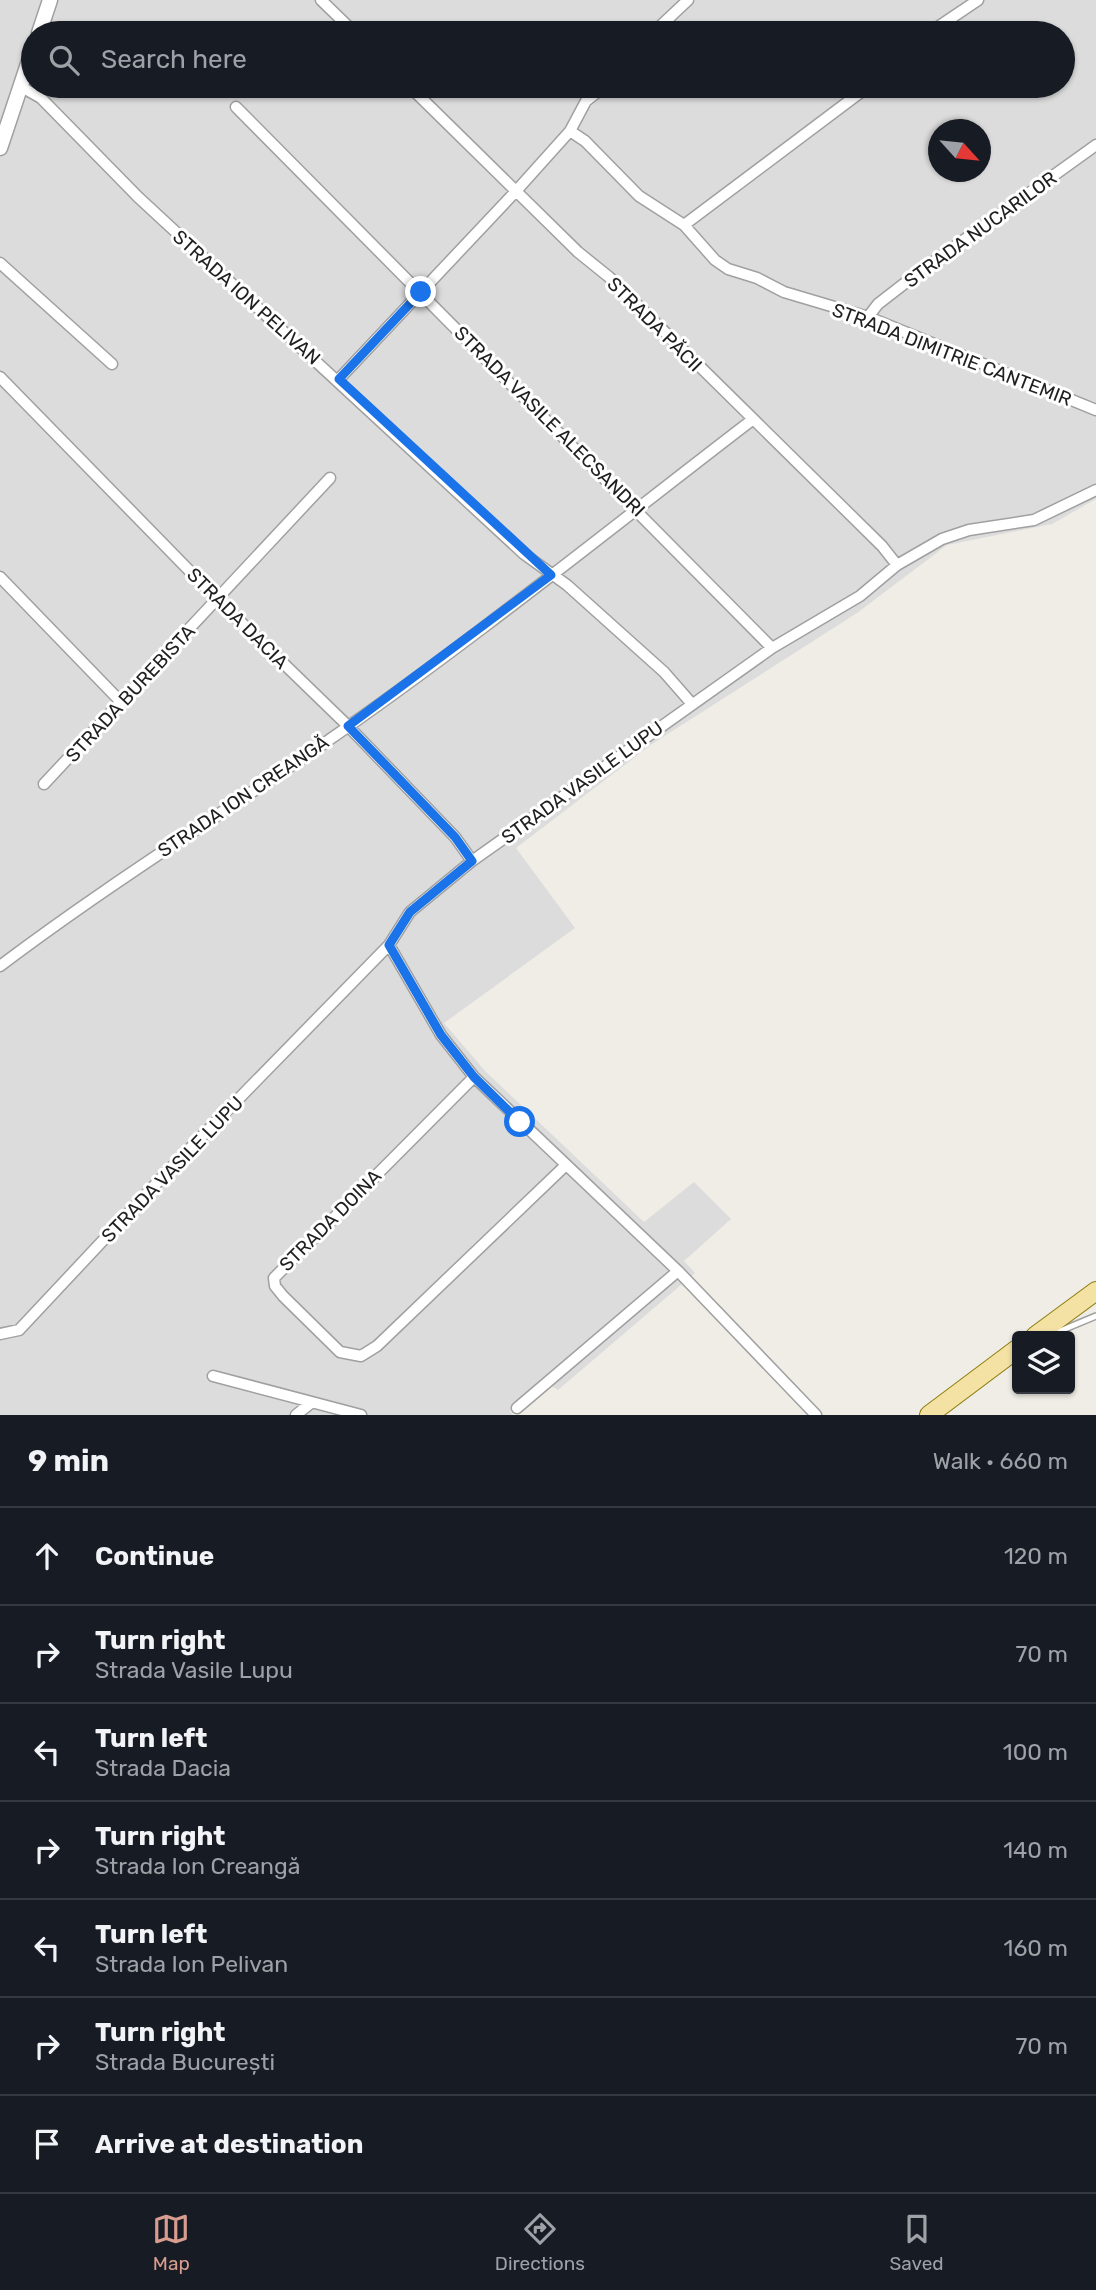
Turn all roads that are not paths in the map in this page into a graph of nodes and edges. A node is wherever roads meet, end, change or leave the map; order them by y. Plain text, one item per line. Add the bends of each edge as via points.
1 (50, 0) edge
2 (321, 0) edge
3 (688, 0) edge
4 (978, 0) edge
5 (43, 21) edge
6 (343, 21) edge
7 (666, 21) edge
8 (947, 21) edge
9 (21, 83) edge
10 (20, 86) joint
11 (39, 98) edge
12 (421, 98) edge
13 (590, 98) edge
14 (853, 98) edge
15 (236, 107) dead end
16 (570, 131) junction
17 (1096, 145) edge
18 (0, 148) edge
19 (517, 190) junction
20 (684, 225) junction
21 (0, 263) edge
22 (421, 292) junction
23 (867, 317) junction
24 (112, 364) dead end
25 (0, 377) edge
26 (339, 379) junction
27 (1096, 398) edge
28 (1092, 408) edge
29 (752, 420) junction
30 (330, 478) dead end
31 (1096, 490) edge
32 (638, 510) junction
33 (897, 565) junction
34 (551, 575) junction
35 (0, 577) edge
36 (218, 600) junction
37 (772, 648) junction
38 (122, 703) junction
39 (692, 704) junction
40 (348, 726) junction
41 (44, 784) dead end
42 (472, 861) junction
43 (389, 945) junction
44 (0, 966) edge
45 (474, 1077) junction
46 (566, 1165) junction
47 (678, 1271) junction
48 (1096, 1291) edge
49 (1096, 1316) edge
50 (1042, 1331) edge
51 (1060, 1331) edge
52 (0, 1334) edge
53 (1012, 1353) edge
54 (214, 1376) dead end
55 (311, 1403) junction
56 (517, 1408) dead end
57 (296, 1415) edge
58 (361, 1415) edge
59 (816, 1415) edge
60 (929, 1415) edge

1 - 5 street
2 - 6 street
3 - 7 street
4 - 8 street
9 - 10 street
10 - 18 street
11 - 26 street, STRADA ION PELIVAN via 138,197
12 - 19 street, STRADA PĂCII
13 - 16 street
14 - 20 street
15 - 22 street, STRADA VASILE ALECSANDRI
16 - 19 street
16 - 20 street, STRADA DIMITRIE CANTEMIR via 639,196
17 - 23 street, STRADA NUCARILOR via 918,273
19 - 22 street
19 - 29 street, STRADA PĂCII
20 - 23 street, STRADA DIMITRIE CANTEMIR via 728,269
21 - 24 street
22 - 26 street
22 - 32 street, STRADA VASILE ALECSANDRI
23 - 28 street, STRADA DIMITRIE CANTEMIR
25 - 36 street, STRADA DACIA
26 - 34 street, STRADA ION PELIVAN
27 - 28 street, STRADA DIMITRIE CANTEMIR
29 - 32 street, STRADA ION CREANGĂ
29 - 33 street, STRADA PĂCII
30 - 36 street, STRADA BUREBISTA
31 - 33 street, STRADA VASILE LUPU via 1034,520 942,539
32 - 34 street, STRADA ION CREANGĂ
32 - 37 street, STRADA VASILE ALECSANDRI
33 - 37 street, STRADA VASILE LUPU via 860,596
34 - 39 street, STRADA ION PELIVAN via 664,671
34 - 40 street, STRADA ION CREANGĂ
35 - 38 street
36 - 38 street, STRADA BUREBISTA
36 - 40 street, STRADA DACIA
37 - 39 street, STRADA VASILE LUPU
38 - 41 street, STRADA BUREBISTA
39 - 42 street, STRADA VASILE LUPU
40 - 42 street, STRADA DACIA via 455,837
40 - 44 street, STRADA ION CREANGĂ via 88,900
42 - 43 street, STRADA VASILE LUPU via 410,912
43 - 45 street via 441,1035
43 - 52 street, STRADA VASILE LUPU via 19,1330
45 - 46 street
45 - 46 street, STRADA DOINA via 274,1278 283,1296 341,1352 360,1356 377,1346
46 - 47 street
47 - 56 street
47 - 59 street
48 - 50 main road
49 - 51 lane
53 - 60 main road
54 - 55 street
55 - 57 street
55 - 58 street

